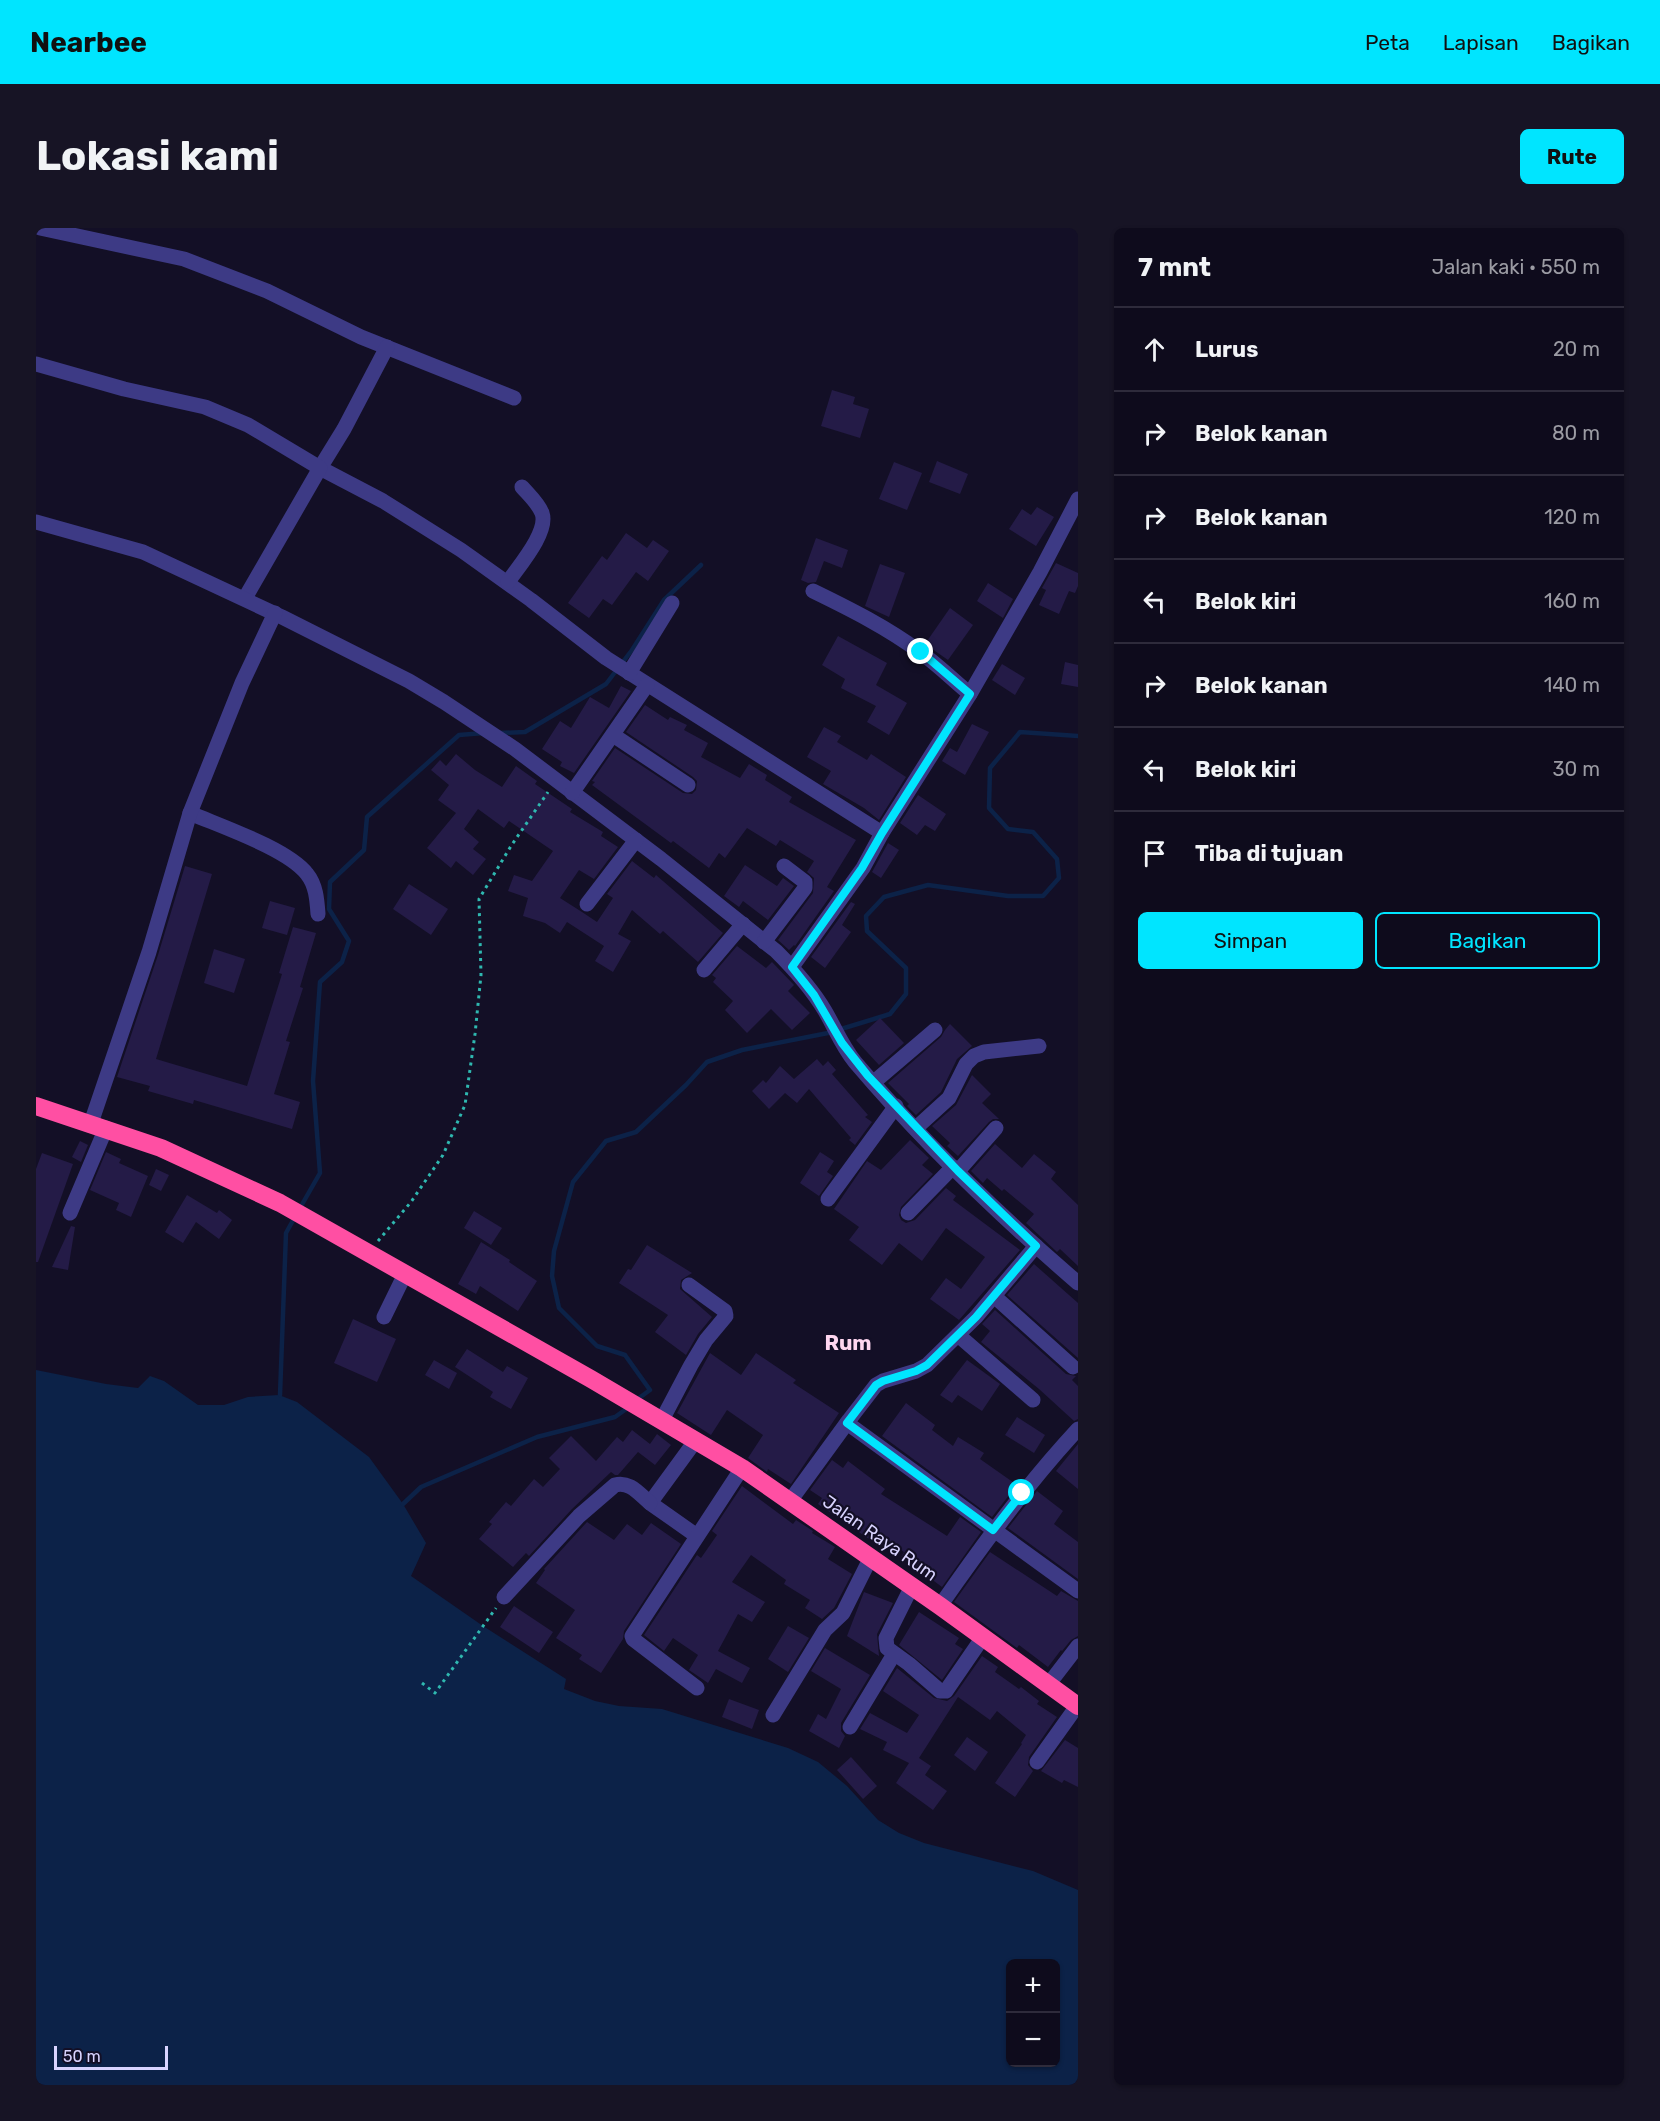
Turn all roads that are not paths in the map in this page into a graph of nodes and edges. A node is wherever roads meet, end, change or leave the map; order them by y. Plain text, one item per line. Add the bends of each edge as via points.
1 (40, 228) edge
2 (387, 347) junction
3 (36, 364) edge
4 (514, 398) dead end
5 (320, 468) junction
6 (522, 487) dead end
7 (1078, 499) edge
8 (36, 522) edge
9 (508, 582) junction
10 (813, 591) dead end
11 (244, 598) junction
12 (672, 603) dead end
13 (275, 613) junction
14 (626, 671) junction
15 (647, 685) junction
16 (970, 694) junction
17 (613, 735) junction
18 (688, 785) dead end
19 (572, 793) junction
20 (190, 813) junction
21 (882, 833) junction
22 (636, 840) junction
23 (784, 866) dead end
24 (587, 904) dead end
25 (318, 914) dead end
26 (742, 924) junction
27 (764, 942) junction
28 (792, 967) junction
29 (704, 970) dead end
30 (935, 1030) dead end
31 (1039, 1046) dead end
32 (874, 1082) junction
33 (36, 1106) edge
34 (896, 1106) junction
35 (98, 1126) junction
36 (916, 1128) junction
37 (996, 1128) dead end
38 (956, 1169) junction
39 (828, 1199) dead end
40 (70, 1213) dead end
41 (908, 1214) dead end
42 (1036, 1246) junction
43 (405, 1274) junction
44 (1078, 1283) edge
45 (689, 1285) dead end
46 (994, 1296) junction
47 (384, 1317) dead end
48 (958, 1335) junction
49 (1073, 1367) dead end
50 (1033, 1400) dead end
51 (656, 1417) junction
52 (847, 1423) junction
53 (1078, 1429) edge
54 (696, 1440) junction
55 (742, 1467) junction
56 (790, 1501) junction
57 (650, 1503) junction
58 (993, 1530) junction
59 (697, 1536) junction
60 (871, 1557) junction
61 (912, 1586) junction
62 (1078, 1591) edge
63 (504, 1597) road end
64 (940, 1606) junction
65 (983, 1637) junction
66 (1078, 1646) edge
67 (894, 1654) junction
68 (1048, 1685) junction
69 (697, 1688) dead end
70 (1078, 1706) edge
71 (773, 1715) dead end
72 (850, 1727) dead end
73 (1037, 1762) dead end

1 - 2 street via 184,259 267,291
2 - 4 street
2 - 5 street
3 - 5 street via 213,410 248,425
5 - 9 street via 383,501
5 - 11 street
6 - 9 street via 540,508 543,523 535,543
7 - 16 street
8 - 11 street via 143,552
9 - 14 street
10 - 16 street via 895,635
11 - 13 street
12 - 14 street
13 - 19 street via 409,681 471,718
13 - 20 street
14 - 15 street
15 - 17 street
15 - 21 street
16 - 21 street
17 - 18 street
17 - 19 street
19 - 22 street
20 - 25 street via 290,858 314,886
20 - 35 street
21 - 28 street
22 - 24 street
22 - 26 street
23 - 27 street via 805,882 805,888
26 - 27 street
26 - 29 street
27 - 28 street
28 - 32 street via 825,1011 853,1059
30 - 32 street
31 - 36 street via 974,1056 949,1098
32 - 34 street
33 - 35 highway, Jalan Raya Rum
34 - 36 street
34 - 39 street
35 - 40 street
35 - 43 highway, Jalan Raya Rum via 185,1158 280,1203
36 - 38 street
37 - 38 street
38 - 41 street
38 - 42 street
42 - 44 street
42 - 46 street
43 - 47 street
43 - 51 highway, Jalan Raya Rum
45 - 51 street via 725,1311 726,1316
46 - 48 street
46 - 49 street
48 - 50 street
48 - 52 street via 927,1365 876,1385
51 - 54 highway, Jalan Raya Rum
52 - 56 street
52 - 58 street
53 - 58 street
54 - 55 highway, Jalan Raya Rum
54 - 57 street
55 - 56 highway, Jalan Raya Rum
55 - 59 street
56 - 60 highway, Jalan Raya Rum
57 - 59 street
57 - 63 street via 629,1485 615,1485 579,1516
58 - 62 street
58 - 64 street
59 - 69 street via 632,1636
60 - 61 highway, Jalan Raya Rum
60 - 71 street via 843,1612 828,1626
61 - 64 highway, Jalan Raya Rum
61 - 67 street via 886,1638 887,1648
64 - 65 highway, Jalan Raya Rum
65 - 67 street via 946,1690 940,1691
65 - 68 highway, Jalan Raya Rum
66 - 68 street
67 - 72 street
68 - 70 highway, Jalan Raya Rum
70 - 73 street

